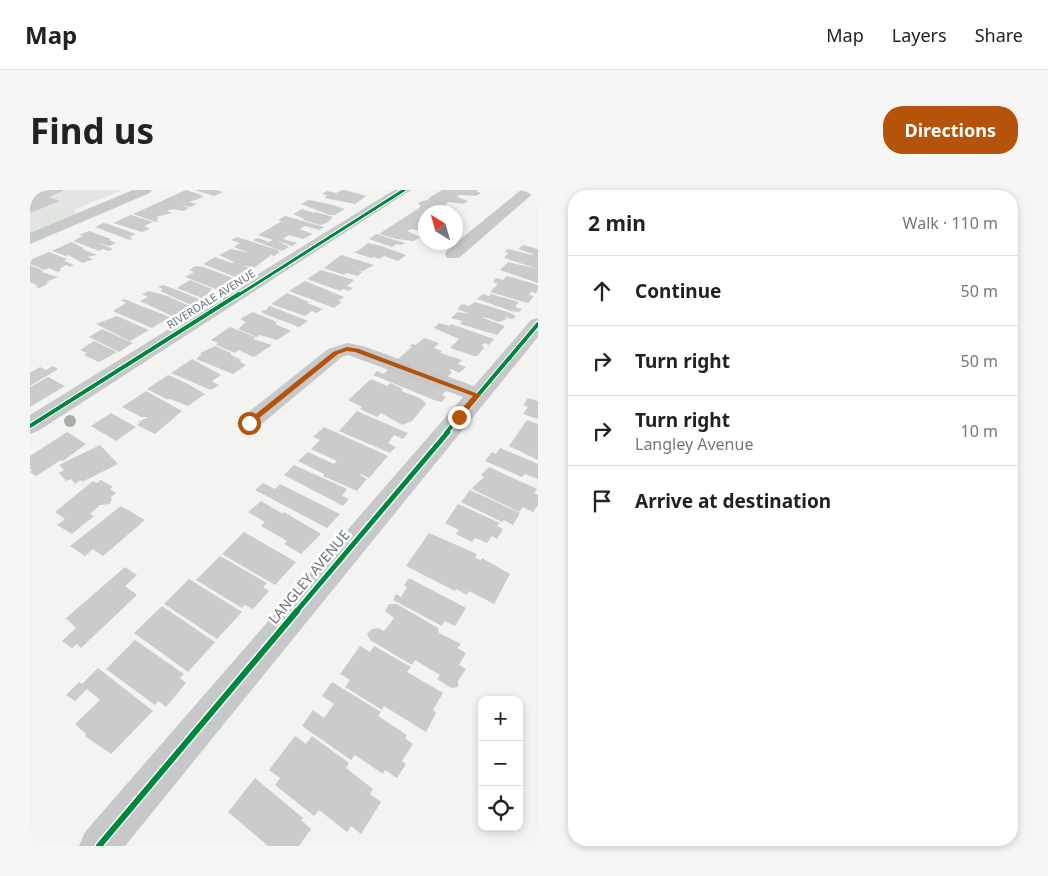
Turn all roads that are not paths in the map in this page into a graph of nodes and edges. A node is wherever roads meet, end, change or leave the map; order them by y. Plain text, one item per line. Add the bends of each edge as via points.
1 (145, 190) edge
2 (404, 190) edge
3 (530, 190) edge
4 (30, 239) edge
5 (453, 254) dead end
6 (538, 324) edge
7 (478, 395) junction
8 (249, 423) dead end
9 (30, 426) edge
10 (99, 846) edge

1 - 4 street
2 - 9 street, RIVERDALE AVENUE
3 - 5 street
6 - 7 street, LANGLEY AVENUE
7 - 8 street via 347,349 336,353
7 - 10 street, LANGLEY AVENUE

